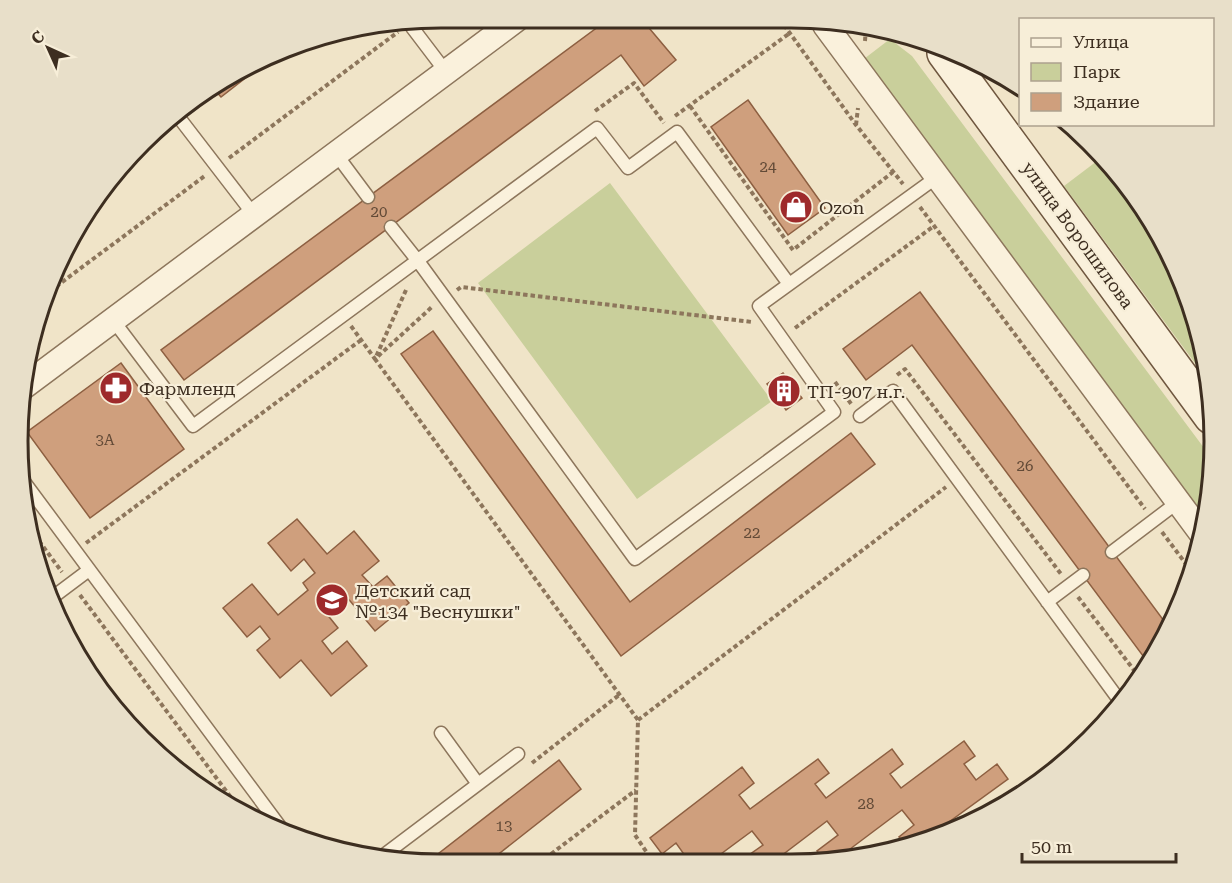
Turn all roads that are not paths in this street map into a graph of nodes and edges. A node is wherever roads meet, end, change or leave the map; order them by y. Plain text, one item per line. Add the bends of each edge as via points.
1 (506, 28) edge
2 (413, 29) edge
3 (829, 30) edge
4 (949, 60) edge
5 (446, 72) junction
6 (182, 121) edge
7 (336, 154) junction
8 (937, 177) junction
9 (368, 197) dead end
10 (254, 215) junction
11 (391, 226) dead end
12 (418, 261) junction
13 (789, 284) junction
14 (113, 320) junction
15 (33, 380) edge
16 (1202, 405) edge
17 (860, 416) road end
18 (32, 492) edge
19 (1178, 502) junction
20 (1195, 525) edge
21 (1112, 552) dead end
22 (89, 570) junction
23 (1083, 575) dead end
24 (58, 594) edge
25 (1047, 602) junction
26 (1116, 696) edge
27 (441, 733) dead end
28 (518, 754) dead end
29 (478, 784) junction
30 (274, 819) edge
31 (389, 851) edge

1 - 5 street
2 - 5 lane
3 - 8 street
4 - 16 main road, улица Ворошилова
5 - 7 street
6 - 10 lane
7 - 9 lane
7 - 10 street
8 - 13 lane
8 - 19 street
10 - 14 street
11 - 12 lane
12 - 13 lane via 597,128 628,168 677,132
12 - 13 lane via 634,559 834,412 759,306
12 - 14 lane via 193,426
14 - 15 street
17 - 25 lane via 893,391
18 - 22 lane
19 - 20 street
19 - 21 lane
22 - 24 lane
22 - 30 lane
23 - 25 lane
25 - 26 lane
27 - 29 lane
28 - 29 lane
29 - 31 lane

